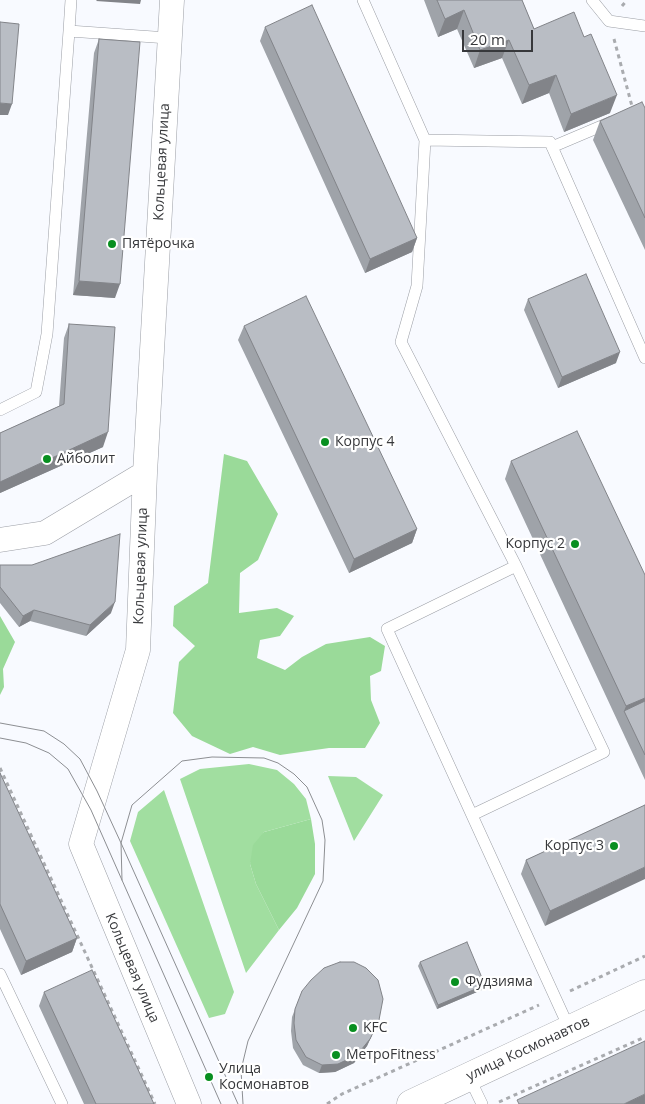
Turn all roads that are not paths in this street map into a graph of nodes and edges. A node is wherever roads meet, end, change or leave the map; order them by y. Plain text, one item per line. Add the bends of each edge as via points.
1 (71, 0) edge
2 (172, 0) edge
3 (363, 0) edge
4 (592, 0) edge
5 (645, 26) edge
6 (69, 31) junction
7 (168, 38) junction
8 (634, 113) edge
9 (425, 140) junction
10 (552, 147) junction
11 (645, 358) edge
12 (0, 410) edge
13 (145, 473) junction
14 (0, 540) edge
15 (516, 566) junction
16 (472, 815) junction
17 (0, 974) edge
18 (645, 994) edge
19 (570, 1030) junction
20 (469, 1077) junction
21 (62, 1104) edge
22 (189, 1104) edge
23 (411, 1104) edge
24 (482, 1104) edge

1 - 6 lane
2 - 7 street, Кольцевая улица
3 - 9 lane
4 - 5 lane via 609,21
6 - 7 lane
6 - 12 lane via 47,334 36,392
7 - 13 street, Кольцевая улица
8 - 10 lane
9 - 10 lane via 550,142
9 - 15 lane via 417,286 401,342
10 - 11 lane
13 - 14 street via 45,533
13 - 22 street, Кольцевая улица via 138,650 81,844
15 - 16 lane via 387,629
15 - 16 lane via 604,752
16 - 19 lane
17 - 21 lane
18 - 19 main road, улица Космонавтов
19 - 20 main road, улица Космонавтов
20 - 23 main road, улица Космонавтов
20 - 24 lane

